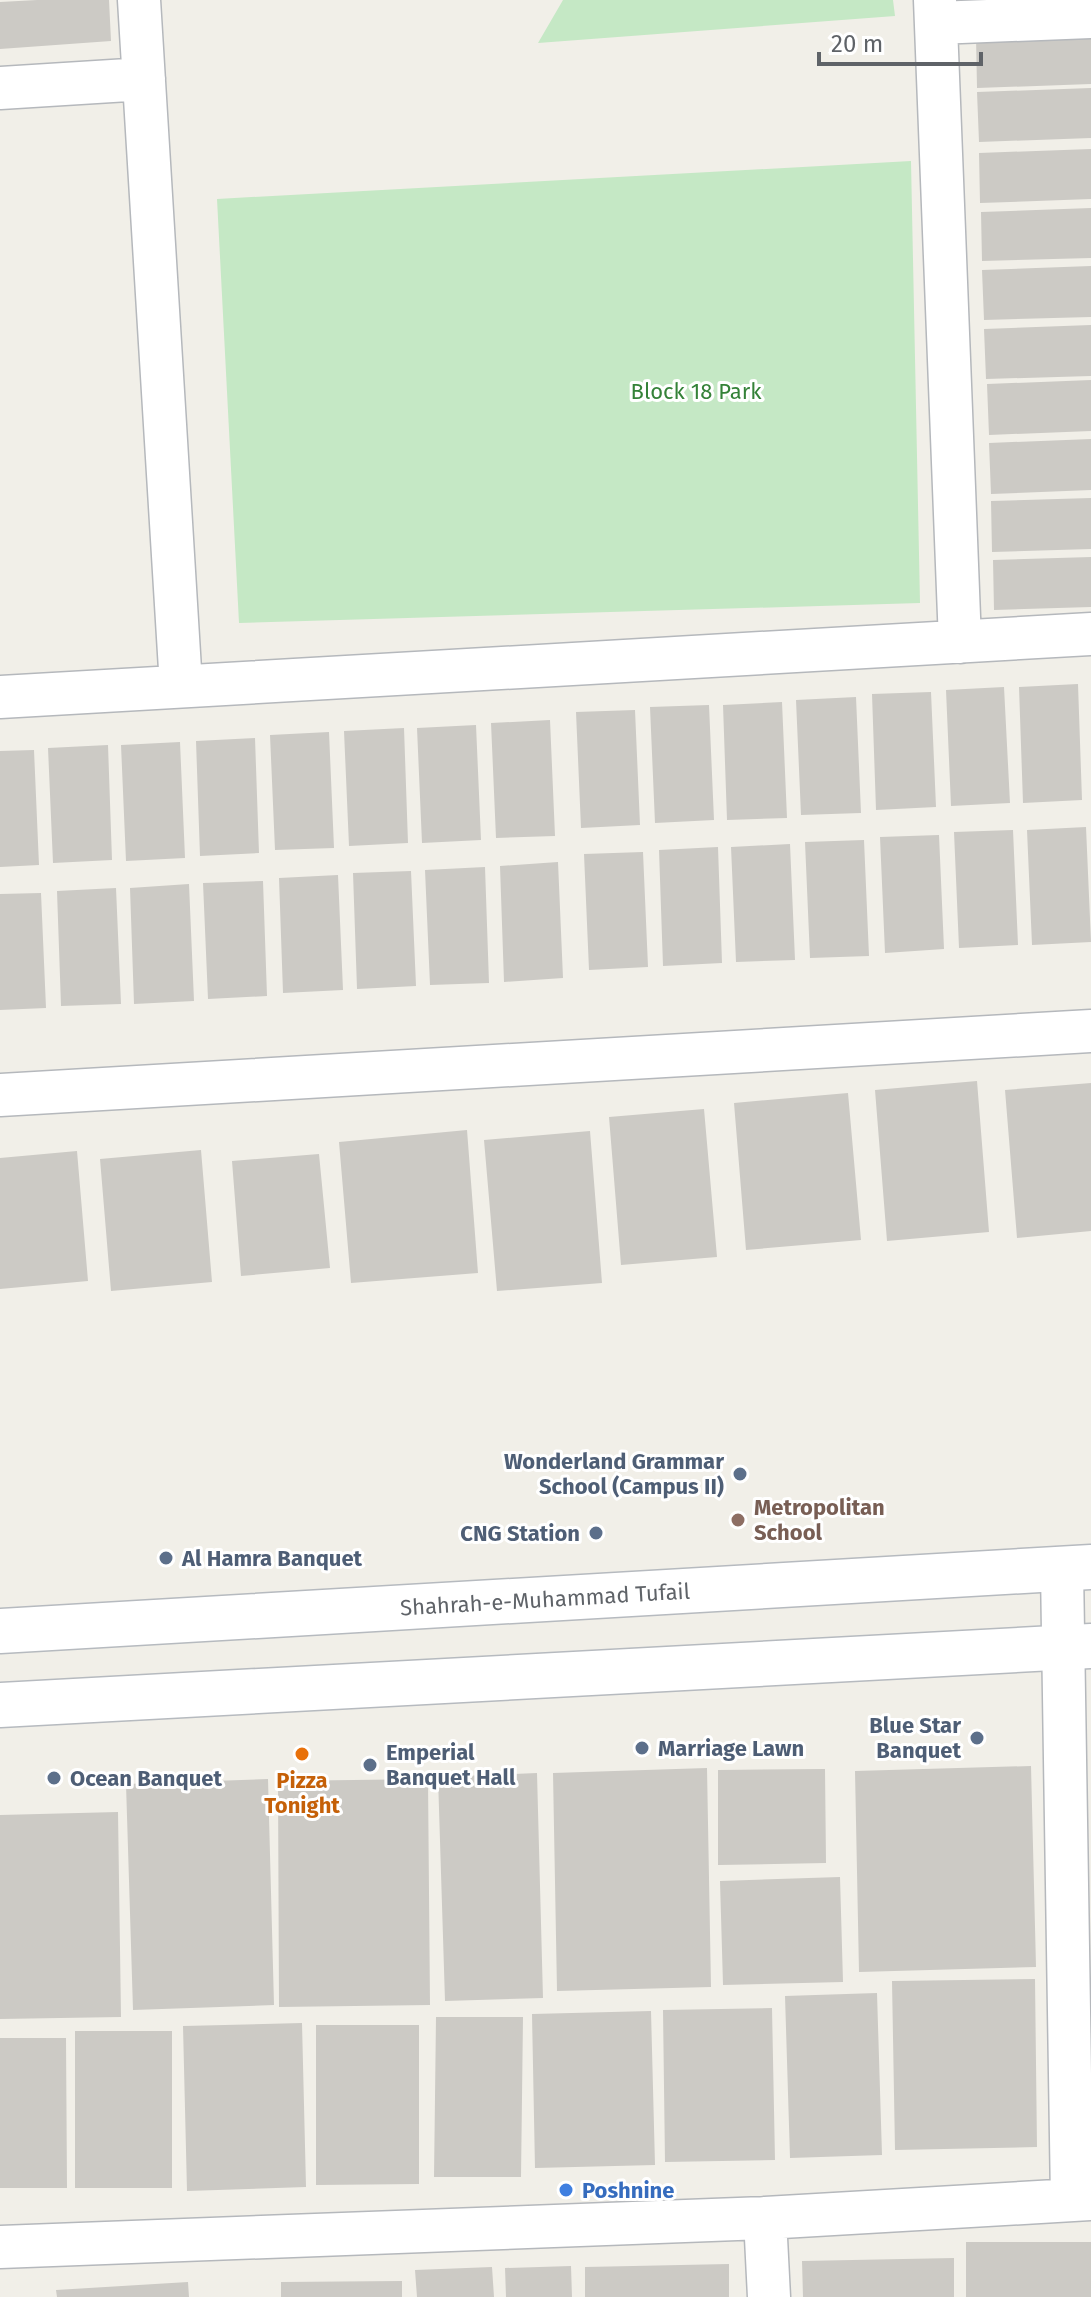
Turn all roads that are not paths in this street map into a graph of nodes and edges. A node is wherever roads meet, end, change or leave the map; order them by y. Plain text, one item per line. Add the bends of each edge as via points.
1 (139, 0) edge
2 (935, 12) edge
3 (1091, 17) edge
4 (144, 79) junction
5 (0, 88) edge
6 (1091, 634) edge
7 (960, 642) junction
8 (181, 686) junction
9 (0, 697) edge
10 (1091, 1031) edge
11 (0, 1095) edge
12 (1076, 1568) edge
13 (0, 1631) edge
14 (1077, 1647) edge
15 (0, 1705) edge
16 (1082, 2199) edge
17 (765, 2218) junction
18 (0, 2247) edge
19 (769, 2297) edge

1 - 4 street
2 - 3 street
2 - 7 street
4 - 5 street
4 - 8 street
6 - 7 street
7 - 8 street
8 - 9 street
10 - 11 street
12 - 13 main road, Shahrah-e-Muhammad Tufail
12 - 14 street
14 - 15 main road
14 - 16 street
16 - 17 street
17 - 18 street
17 - 19 street

